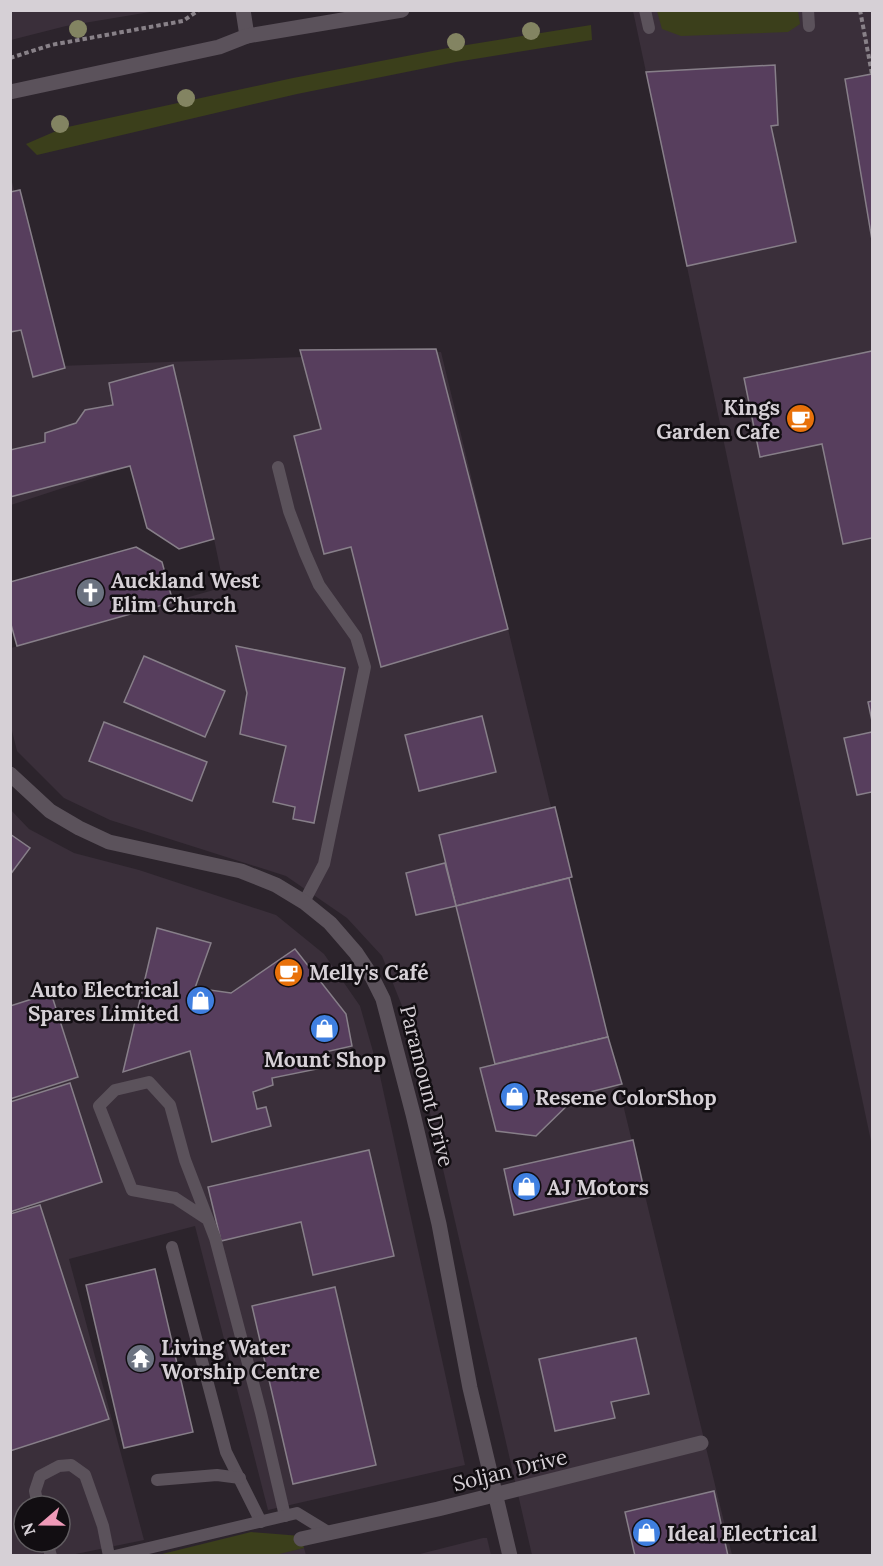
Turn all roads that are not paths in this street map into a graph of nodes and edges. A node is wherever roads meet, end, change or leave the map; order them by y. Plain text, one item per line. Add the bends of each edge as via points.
1 (243, 10) edge
2 (402, 10) edge
3 (645, 10) edge
4 (808, 10) edge
5 (375, 13) edge
6 (809, 26) dead end
7 (648, 28) dead end
8 (247, 36) junction
9 (10, 92) edge
10 (278, 467) dead end
11 (10, 774) edge
12 (304, 902) junction
13 (207, 1219) junction
14 (172, 1247) dead end
15 (701, 1443) dead end
16 (240, 1478) junction
17 (157, 1480) dead end
18 (36, 1494) edge
19 (495, 1495) junction
20 (285, 1516) junction
21 (261, 1522) junction
22 (328, 1532) junction
23 (301, 1539) dead end
24 (109, 1556) edge
25 (115, 1556) edge
26 (510, 1556) edge

1 - 8 street
2 - 5 street
3 - 7 lane
4 - 6 lane
5 - 8 street
8 - 9 street via 219,47
10 - 12 lane via 305,553 319,585 356,637 365,667 324,864
11 - 12 street, Paramount Drive via 50,811 109,842 241,871
12 - 19 street, Paramount Drive via 330,923 356,953 383,999 439,1224 448,1283
13 - 13 lane via 184,1160 170,1105 149,1082 115,1090 99,1106 132,1190 175,1198
13 - 20 lane via 221,1260
14 - 16 lane via 226,1452
15 - 19 street, Soljan Drive
16 - 17 lane via 217,1474
16 - 21 lane
18 - 24 lane via 40,1476 58,1466 70,1465 85,1475
19 - 22 street, Soljan Drive
19 - 26 street, Paramount Drive
20 - 21 lane
20 - 22 lane via 297,1513
21 - 25 lane
22 - 23 street, Soljan Drive

